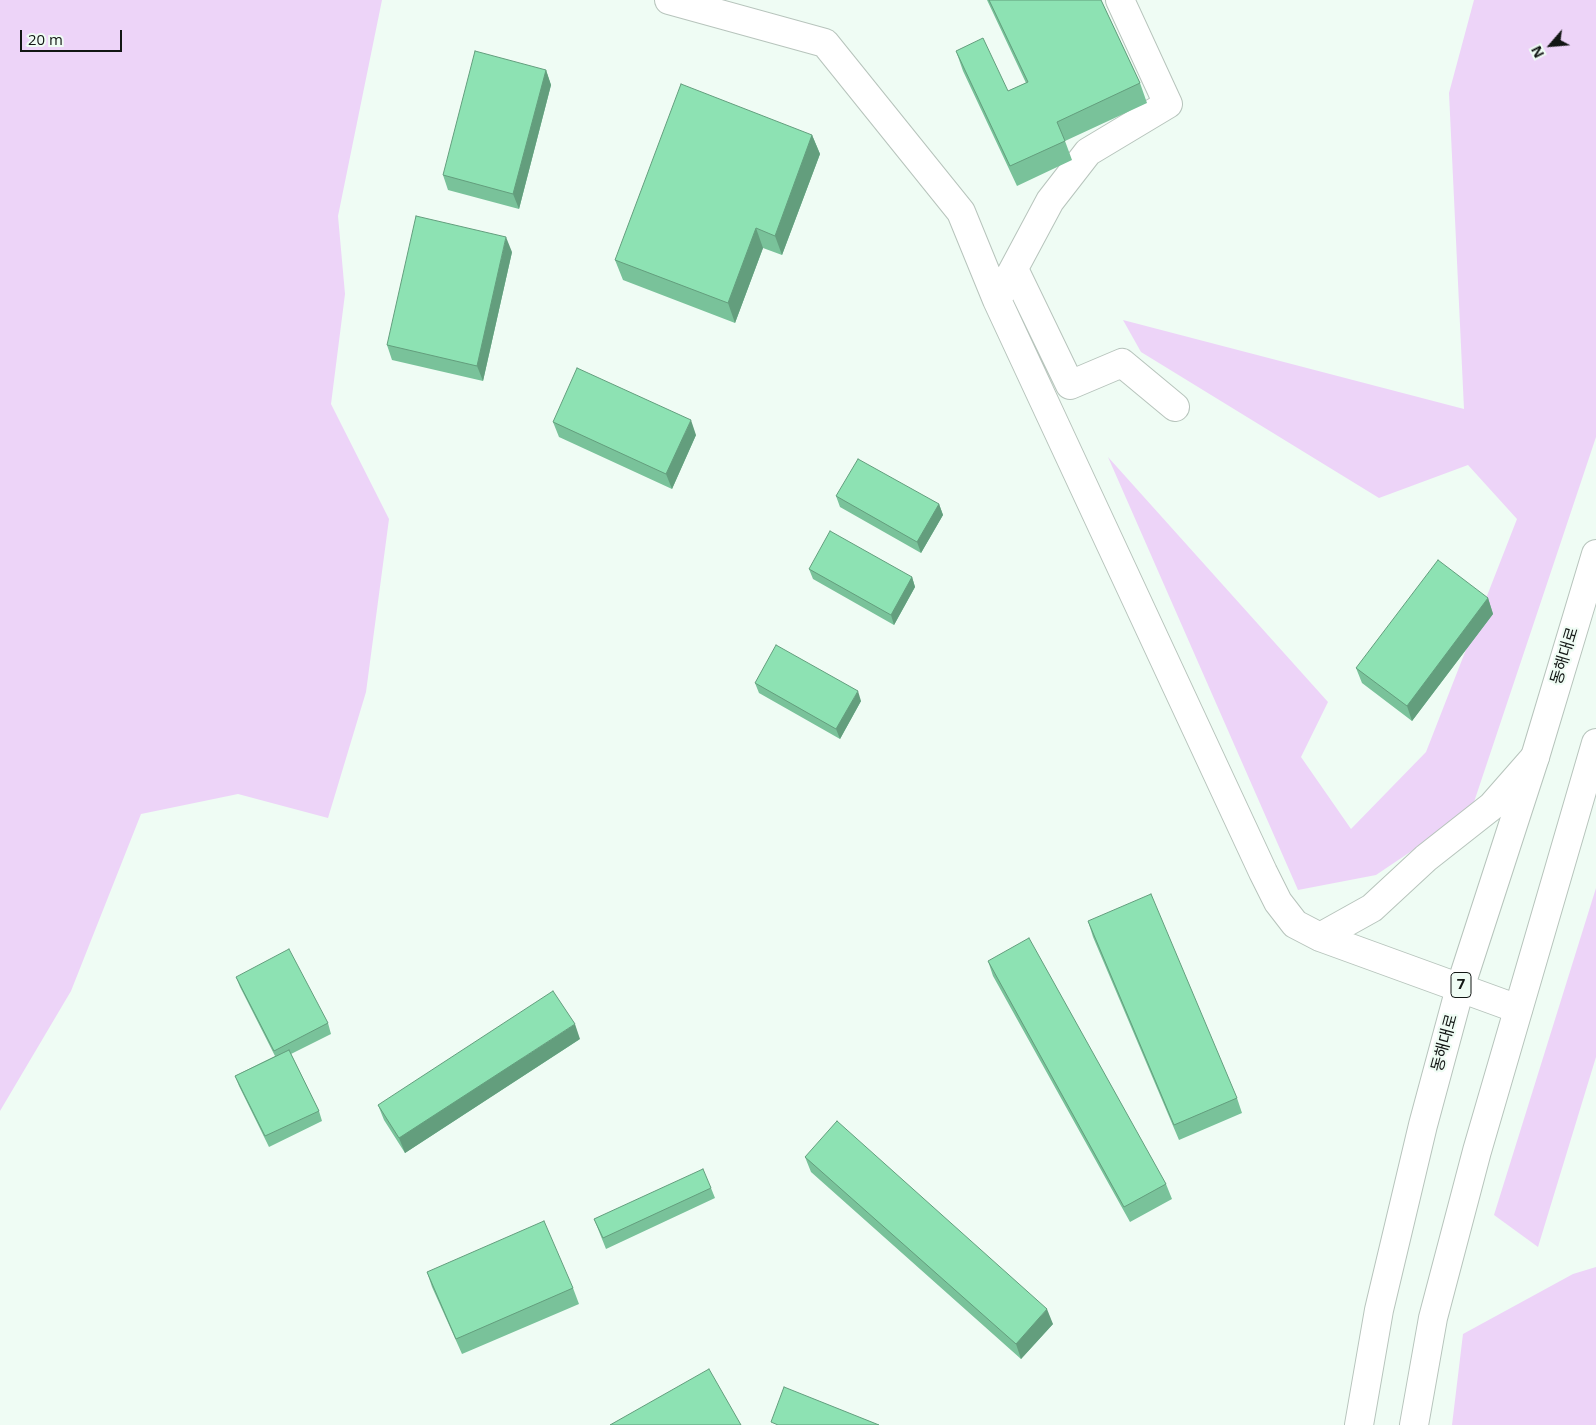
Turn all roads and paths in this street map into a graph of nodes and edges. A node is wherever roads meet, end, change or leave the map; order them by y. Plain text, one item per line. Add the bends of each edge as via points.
1 (668, 0) edge
2 (1120, 0) edge
3 (1014, 269) junction
4 (997, 300) junction
5 (1175, 407) dead end
6 (1596, 554) edge
7 (1596, 743) edge
8 (1535, 757) junction
9 (1320, 937) junction
10 (1460, 988) junction
11 (1518, 1009) junction
12 (1359, 1425) edge
13 (1414, 1425) edge

1 - 4 street via 825,43 961,212
2 - 3 street via 1168,104 1088,152 1050,202
3 - 4 street
3 - 5 street via 1070,385 1122,363
4 - 9 street via 1278,902 1295,924
6 - 8 street, 동해대로 / 7
7 - 11 street
8 - 9 street via 1492,806 1426,858 1372,908
8 - 10 street, 동해대로 / 7
9 - 10 street
10 - 11 street
10 - 12 street, 동해대로 / 7 via 1423,1124 1379,1310
11 - 13 street via 1434,1318

